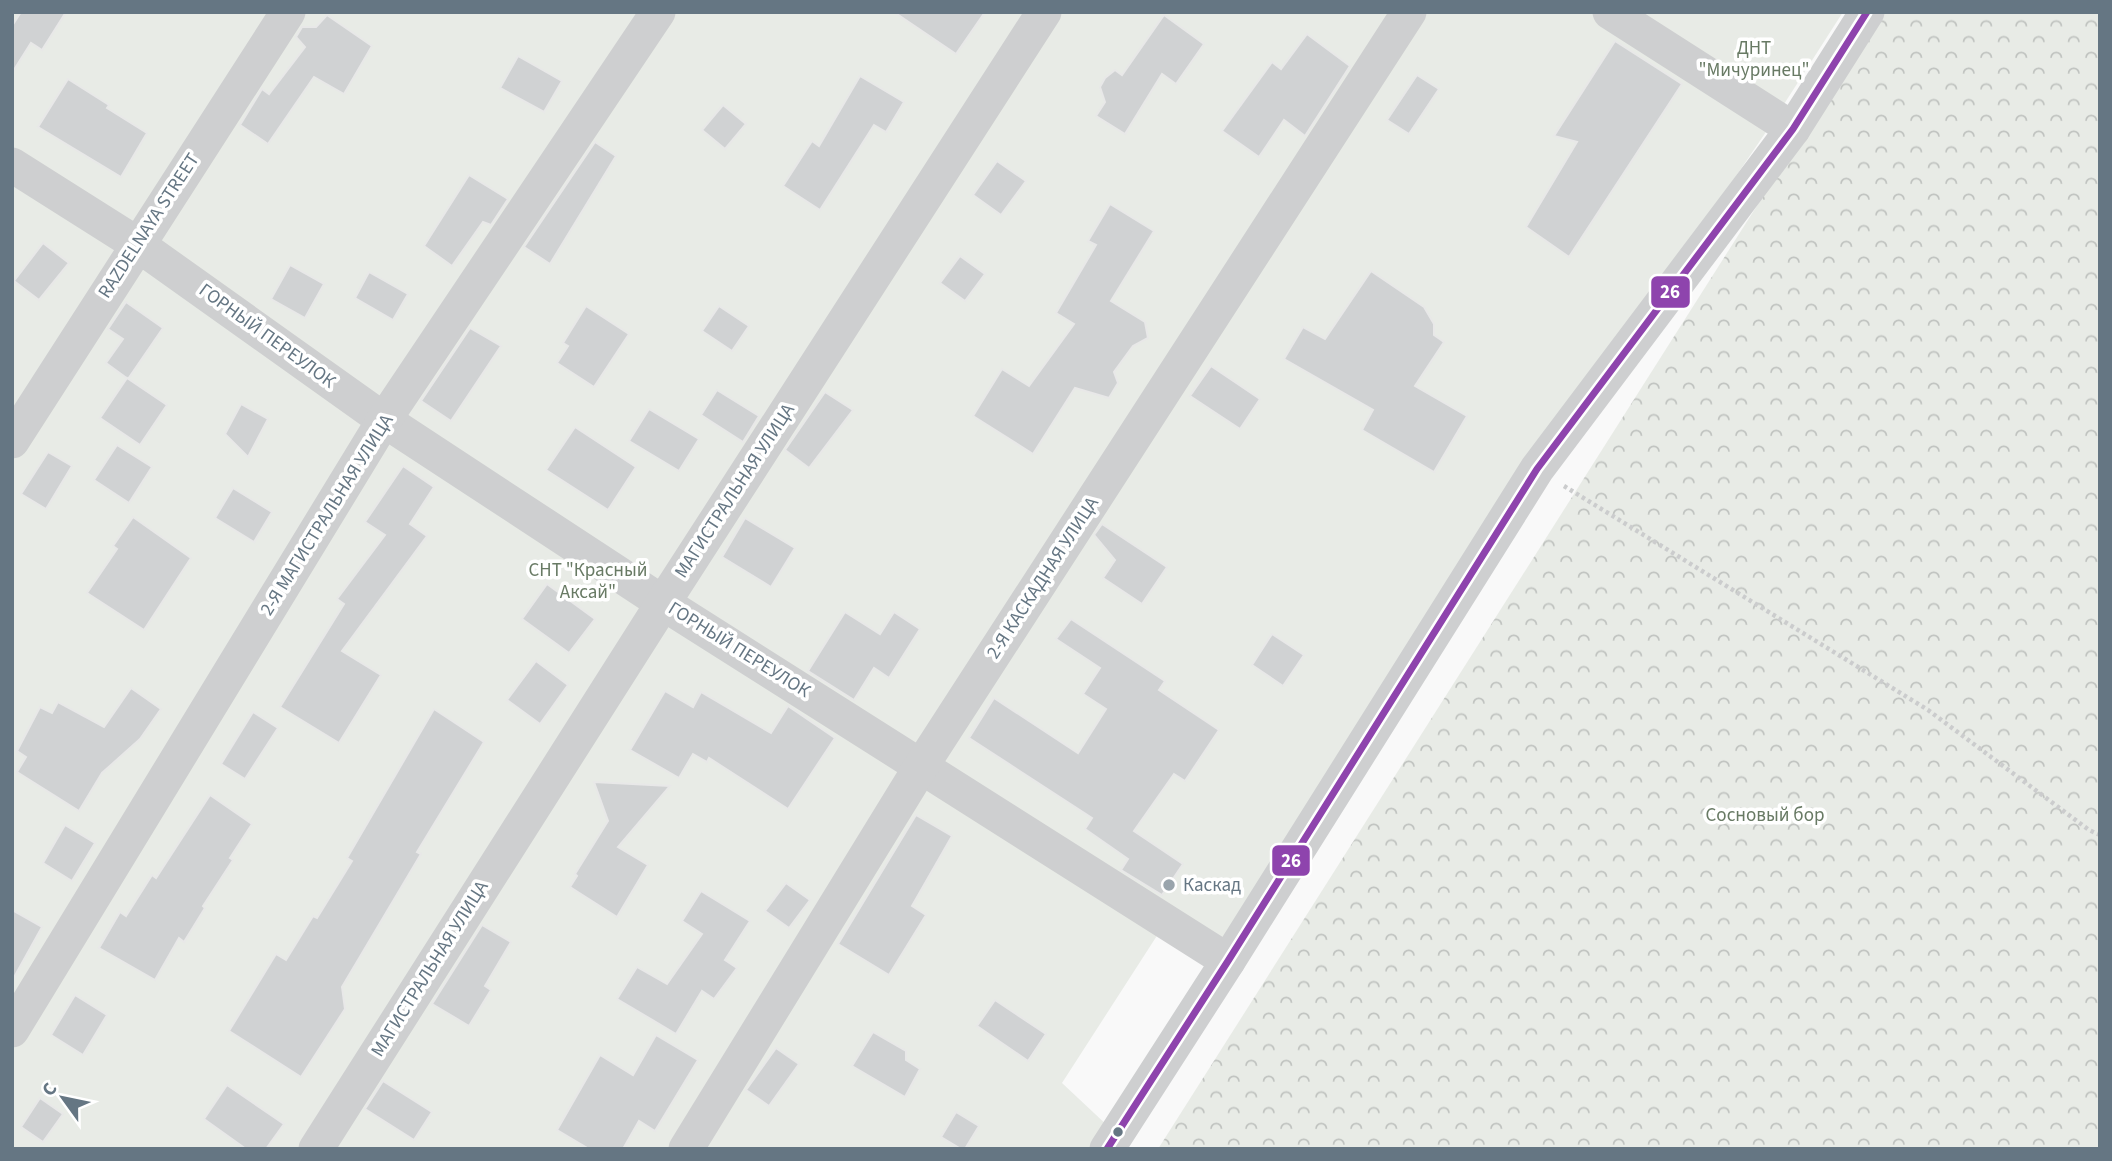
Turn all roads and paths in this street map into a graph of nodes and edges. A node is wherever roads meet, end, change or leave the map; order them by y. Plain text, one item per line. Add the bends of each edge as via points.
1 (288, 12) edge
2 (658, 12) edge
3 (1044, 12) edge
4 (1409, 12) edge
5 (1610, 12) edge
6 (1867, 12) edge
7 (1793, 129) junction
8 (12, 165) edge
9 (137, 244) junction
10 (384, 420) junction
11 (12, 442) edge
12 (1537, 469) junction
13 (663, 603) junction
14 (922, 765) junction
15 (2100, 835) edge
16 (1228, 961) junction
17 (12, 1030) edge
18 (316, 1149) edge
19 (686, 1149) edge
20 (1107, 1149) edge

1 - 9 street, RAZDELNAYA STREET
2 - 10 street, 2-Я МАГИСТРАЛЬНАЯ УЛИЦА
3 - 13 street, МАГИСТРАЛЬНАЯ УЛИЦА
4 - 14 street, 2-Я КАСКАДНАЯ УЛИЦА
5 - 7 street
6 - 7 street
7 - 12 street
8 - 9 street, ГОРНЫЙ ПЕРЕУЛОК
9 - 10 street, ГОРНЫЙ ПЕРЕУЛОК
9 - 11 street, RAZDELNAYA STREET
10 - 13 street, ГОРНЫЙ ПЕРЕУЛОК
10 - 17 street, 2-Я МАГИСТРАЛЬНАЯ УЛИЦА
12 - 15 path via 1928,710
12 - 16 street
13 - 14 street, ГОРНЫЙ ПЕРЕУЛОК
13 - 18 street, МАГИСТРАЛЬНАЯ УЛИЦА
14 - 16 street, ГОРНЫЙ ПЕРЕУЛОК
14 - 19 street, 2-Я КАСКАДНАЯ УЛИЦА
16 - 20 street

